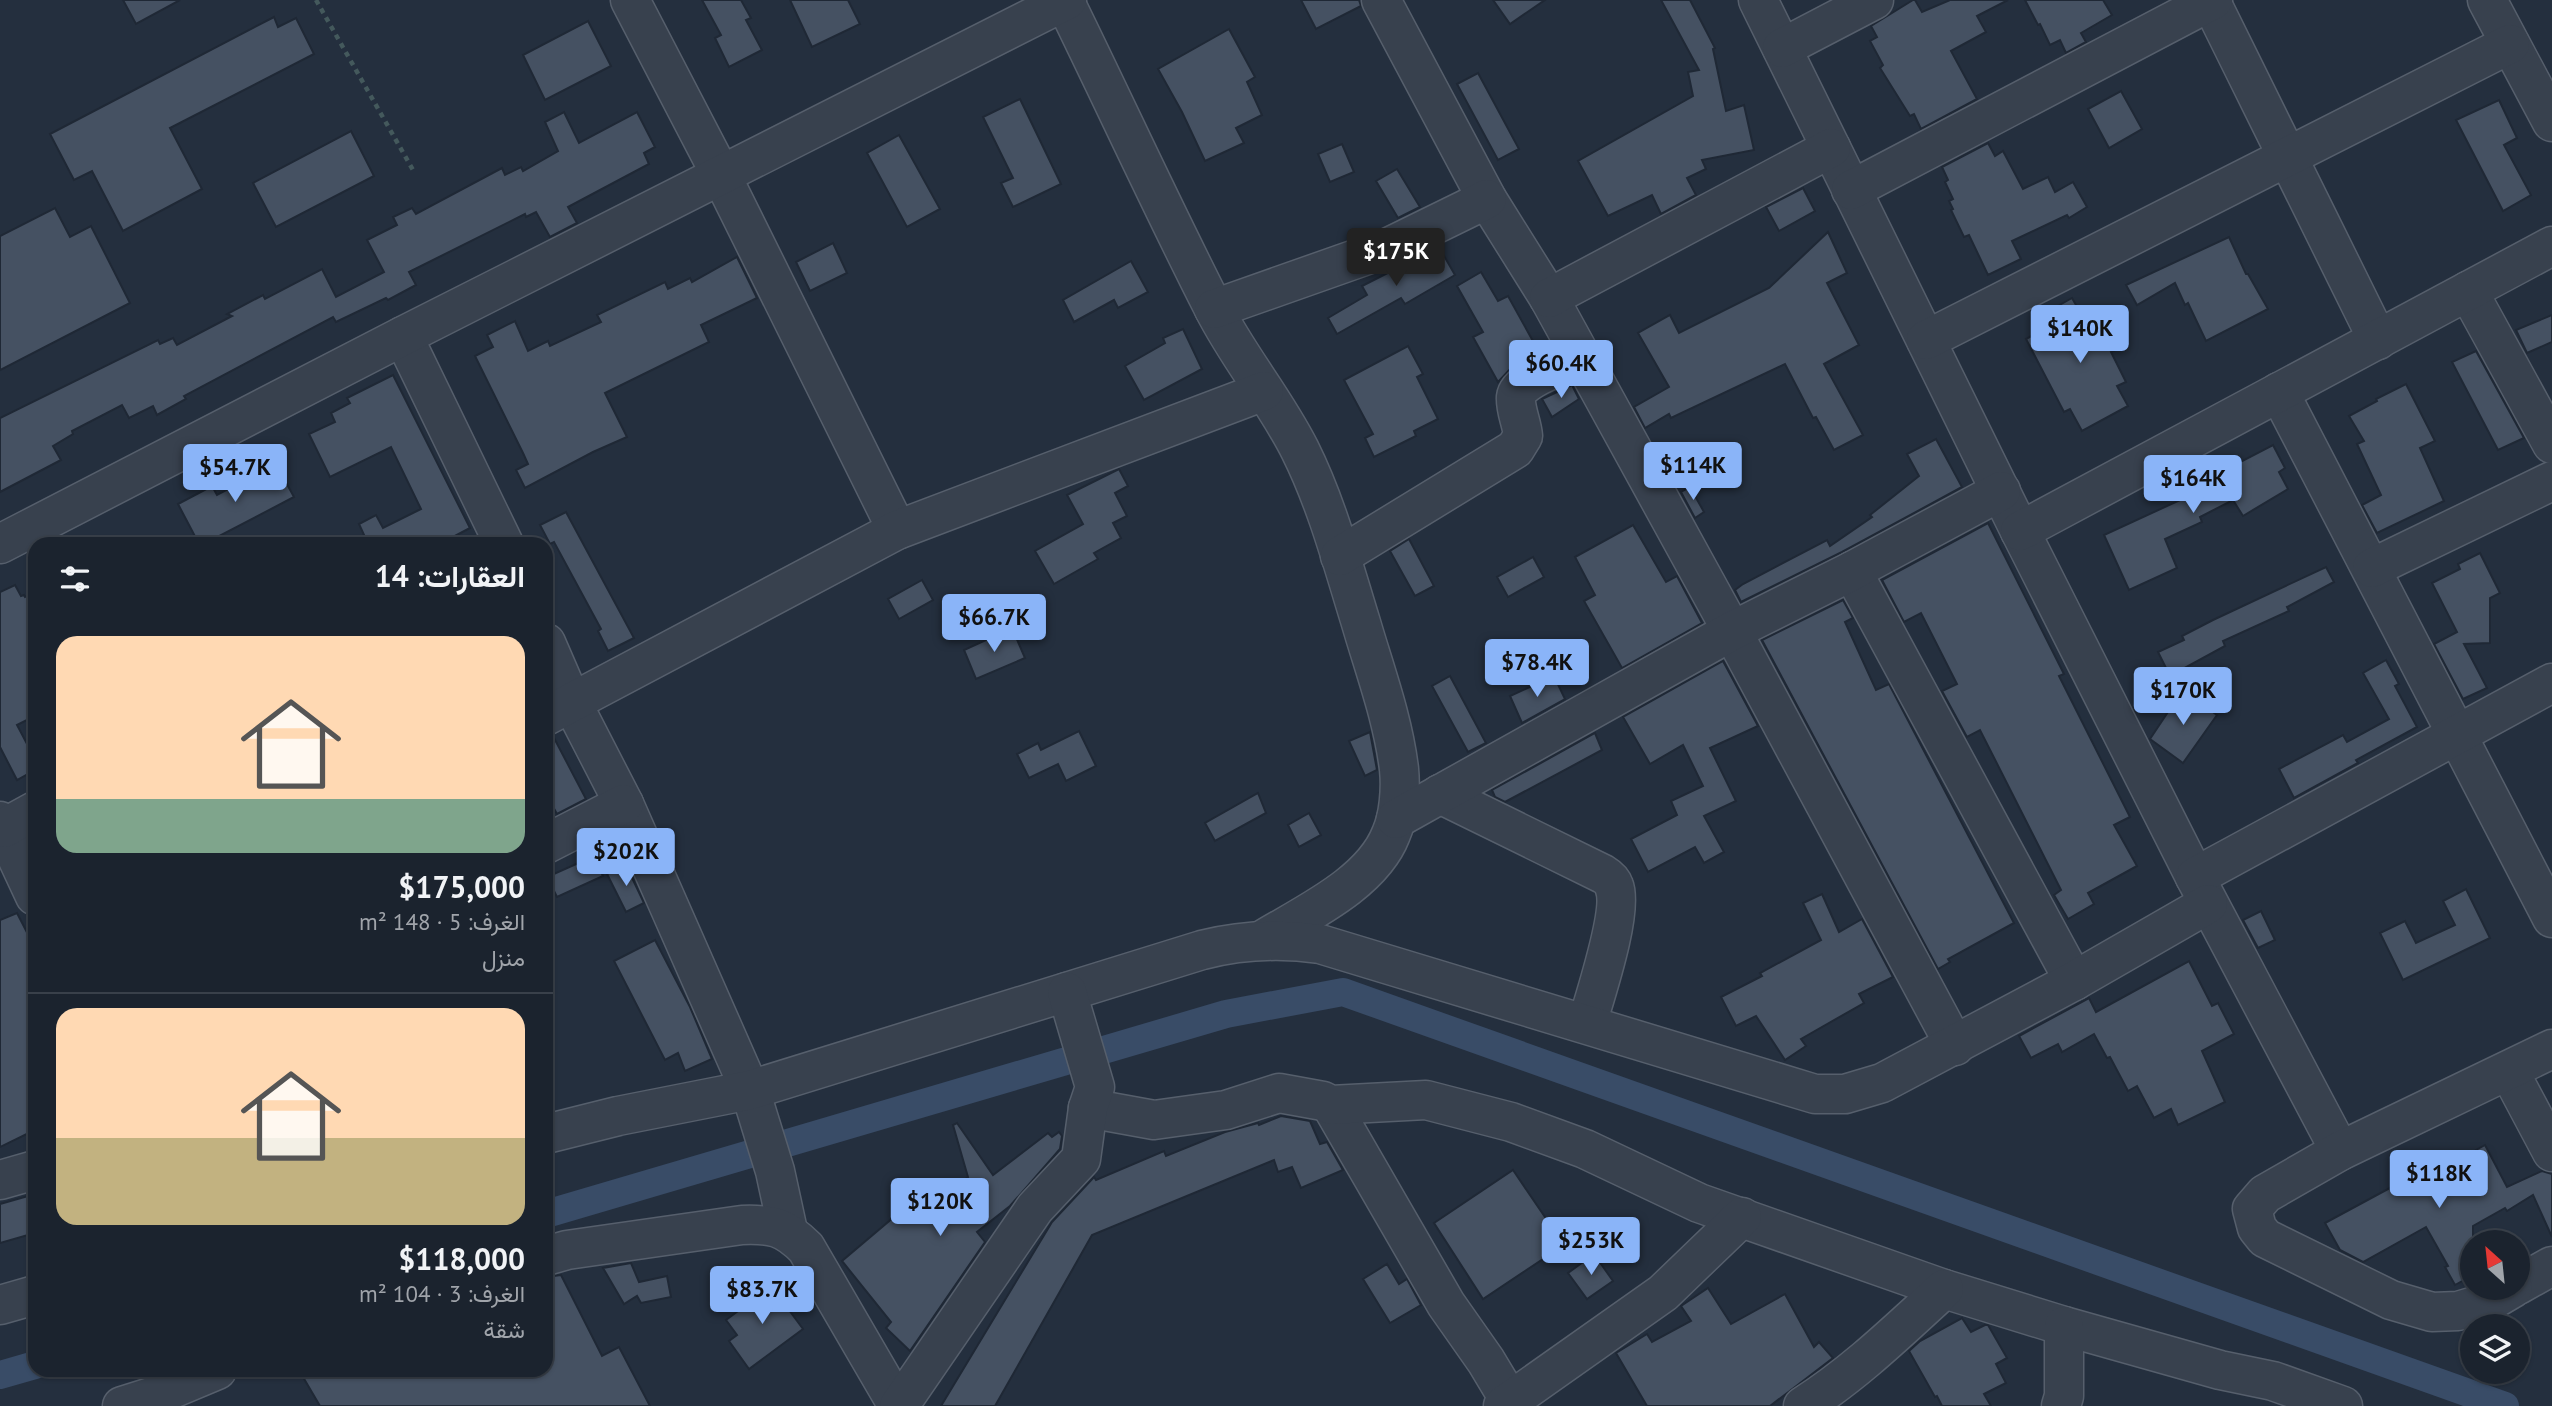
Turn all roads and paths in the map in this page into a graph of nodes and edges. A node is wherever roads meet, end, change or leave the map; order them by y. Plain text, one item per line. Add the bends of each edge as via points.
1 (316, 0) edge
2 (629, 0) edge
3 (1065, 0) edge
4 (1381, 0) edge
5 (1758, 0) edge
6 (1874, 0) edge
7 (2211, 0) edge
8 (2487, 0) edge
9 (2510, 44) junction
10 (1782, 48) junction
11 (2552, 122) edge
12 (1831, 148) junction
13 (2287, 155) junction
14 (413, 170) dead end
15 (722, 176) junction
16 (1851, 190) junction
17 (1487, 199) junction
18 (2552, 246) edge
19 (2468, 291) junction
20 (1549, 298) junction
21 (1214, 309) junction
22 (404, 335) junction
23 (1926, 340) junction
24 (2378, 340) junction
25 (1581, 358) junction
26 (1264, 391) junction
27 (2279, 392) junction
28 (2552, 444) edge
29 (2552, 481) edge
30 (2001, 491) junction
31 (897, 530) junction
32 (2020, 531) junction
33 (501, 537) edge
34 (0, 544) edge
35 (1340, 556) junction
36 (2372, 568) junction
37 (1853, 571) junction
38 (1732, 632) junction
39 (553, 679) edge
40 (2552, 683) edge
41 (559, 710) edge
42 (2455, 735) junction
43 (1440, 794) junction
44 (624, 804) junction
45 (1395, 819) junction
46 (13, 820) edge
47 (553, 840) edge
48 (28, 872) edge
49 (2202, 891) junction
50 (2552, 918) edge
51 (1264, 939) junction
52 (2074, 981) junction
53 (1069, 1001) junction
54 (1587, 1024) junction
55 (1955, 1046) junction
56 (2552, 1049) edge
57 (2509, 1071) junction
58 (1092, 1097) junction
59 (753, 1098) junction
60 (1331, 1105) junction
61 (553, 1132) edge
62 (2340, 1151) junction
63 (2552, 1152) edge
64 (28, 1172) edge
65 (0, 1180) edge
66 (1742, 1217) junction
67 (788, 1231) junction
68 (553, 1254) edge
69 (2552, 1266) edge
70 (2530, 1278) edge
71 (1944, 1289) junction
72 (28, 1296) edge
73 (2493, 1300) edge
74 (0, 1305) edge
75 (2064, 1326) junction
76 (200, 1377) edge
77 (1508, 1404) edge
78 (126, 1405) edge
79 (899, 1406) edge
80 (1803, 1406) edge
81 (2061, 1406) edge
82 (2343, 1406) edge

1 - 14 path
2 - 15 street
3 - 15 street
3 - 21 street
4 - 17 street
5 - 10 street
6 - 10 street
7 - 13 street
7 - 16 street
8 - 9 street
9 - 11 street
9 - 13 street
10 - 12 street
12 - 16 street
12 - 20 street
13 - 23 street
13 - 24 street
15 - 22 street
15 - 31 street
16 - 23 street
17 - 20 street
17 - 21 street via 1387,248
18 - 19 street
19 - 24 street
19 - 28 street
20 - 25 street
21 - 26 street
22 - 33 street
22 - 34 street
23 - 30 street
24 - 27 street
25 - 35 street via 1518,389 1523,436 1515,449
25 - 38 street
26 - 31 street
26 - 35 street via 1309,469
27 - 32 street
27 - 36 street
29 - 36 street
30 - 32 street
30 - 37 street
31 - 41 street
32 - 49 street
35 - 45 street via 1394,740 1399,772
36 - 42 street
37 - 38 street
37 - 52 street
38 - 43 street
38 - 55 street
39 - 41 street
40 - 42 street
41 - 44 street
42 - 49 street
42 - 50 street
43 - 45 street
43 - 54 street via 1603,874 1614,885 1609,945
44 - 47 street
44 - 59 street
45 - 51 street via 1391,836 1350,885
46 - 48 street
49 - 52 street
49 - 62 street
51 - 53 street via 1202,950
51 - 54 street via 1320,944
52 - 55 street
53 - 58 street
53 - 59 street
54 - 55 street via 1829,1095 1882,1083
56 - 57 street
57 - 62 street
57 - 63 street
58 - 60 street via 1154,1120 1226,1110 1279,1093
58 - 79 street via 1081,1159 1035,1208
59 - 61 street via 618,1116
59 - 67 street
60 - 66 street via 1426,1100 1511,1122 1586,1149 1699,1203
60 - 77 street
62 - 73 street via 2265,1194 2252,1209 2265,1238 2391,1300 2432,1312 2458,1311
64 - 65 street
66 - 71 street
66 - 77 street via 1663,1293
67 - 68 street via 742,1225
67 - 79 street via 806,1248
69 - 70 street
71 - 75 street
71 - 80 street
72 - 74 street
75 - 81 street
75 - 82 street via 2273,1381
76 - 78 street

